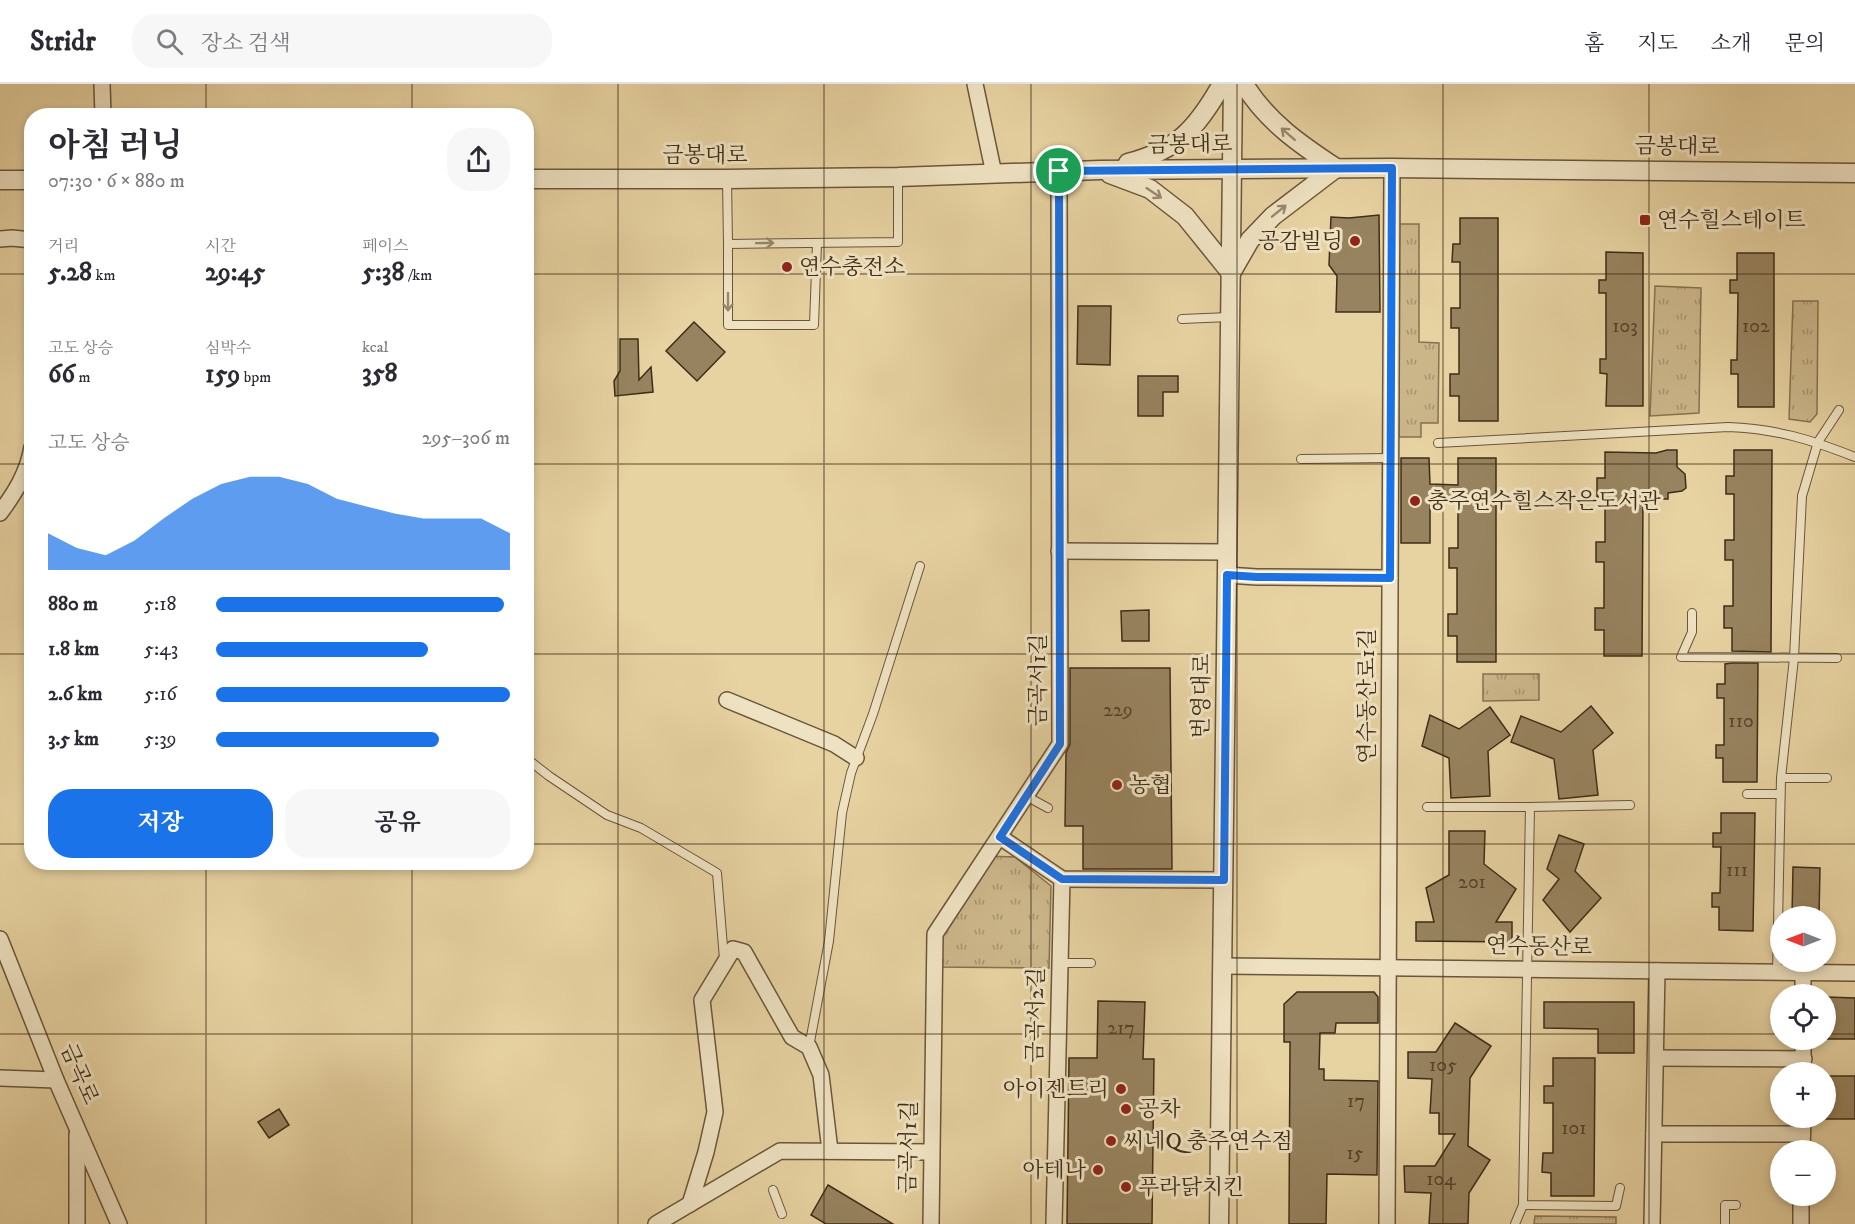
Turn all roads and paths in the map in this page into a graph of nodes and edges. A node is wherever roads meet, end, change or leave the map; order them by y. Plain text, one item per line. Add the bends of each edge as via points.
1 (102, 84) edge
2 (975, 84) edge
3 (1222, 84) edge
4 (1233, 84) edge
5 (1244, 84) edge
6 (103, 108) edge
7 (1336, 168) junction
8 (1392, 168) junction
9 (1231, 169) junction
10 (1100, 170) junction
11 (1059, 171) junction
12 (1855, 173) edge
13 (994, 174) junction
14 (898, 177) junction
15 (534, 178) edge
16 (727, 179) junction
17 (0, 180) edge
18 (24, 180) edge
19 (0, 239) edge
20 (24, 239) edge
21 (817, 243) junction
22 (728, 244) junction
23 (1231, 273) junction
24 (1231, 317) junction
25 (1182, 319) dead end
26 (1839, 410) dead end
27 (1818, 442) junction
28 (1438, 443) dead end
29 (1855, 457) edge
30 (1390, 458) junction
31 (1301, 459) dead end
32 (24, 474) edge
33 (0, 513) edge
34 (1059, 551) junction
35 (1228, 552) junction
36 (920, 566) dead end
37 (1227, 575) junction
38 (1390, 578) junction
39 (1692, 614) dead end
40 (1794, 658) junction
41 (1837, 658) dead end
42 (727, 700) dead end
43 (856, 758) junction
44 (534, 764) edge
45 (1781, 778) junction
46 (1827, 778) dead end
47 (1747, 794) dead end
48 (1780, 794) junction
49 (1026, 796) junction
50 (1630, 805) dead end
51 (1427, 807) dead end
52 (1530, 807) junction
53 (1048, 808) dead end
54 (1000, 837) junction
55 (1062, 879) junction
56 (1224, 880) junction
57 (1778, 906) edge
58 (0, 939) edge
59 (724, 960) junction
60 (1060, 963) junction
61 (1091, 963) dead end
62 (1223, 966) junction
63 (1389, 968) junction
64 (1528, 969) junction
65 (1657, 971) junction
66 (1770, 972) edge
67 (1777, 972) edge
68 (1803, 973) junction
69 (1855, 973) edge
70 (1803, 984) edge
71 (809, 1047) junction
72 (1656, 1058) junction
73 (1770, 1064) edge
74 (0, 1078) edge
75 (56, 1080) junction
76 (77, 1127) junction
77 (1802, 1128) edge
78 (1654, 1134) junction
79 (1802, 1134) junction
80 (1802, 1140) edge
81 (830, 1151) junction
82 (931, 1152) junction
83 (1620, 1188) dead end
84 (773, 1190) dead end
85 (690, 1204) junction
86 (1523, 1205) junction
87 (1736, 1205) dead end
88 (1801, 1206) edge
89 (782, 1214) dead end
90 (77, 1224) edge
91 (119, 1224) edge
92 (656, 1224) edge
93 (931, 1224) edge
94 (1054, 1224) edge
95 (1220, 1224) edge
96 (1387, 1224) edge
97 (1515, 1224) edge
98 (1652, 1224) edge
99 (1725, 1224) edge
100 (1801, 1224) edge

1 - 6 street
2 - 13 street
3 - 10 street via 1201,119 1186,134 1153,156
4 - 9 street, 번영대로
7 -> 5 street via 1294,140
7 - 8 street, 금봉대로
7 - 9 street, 금봉대로
23 -> 7 street via 1250,240 1273,216
8 - 12 street, 금봉대로
8 - 30 street, 연수동산로1길
9 - 10 street, 금봉대로
9 - 23 street, 번영대로
10 - 11 street, 금봉대로
10 -> 23 street via 1150,189 1185,216
11 - 13 street, 금봉대로
11 - 34 street, 금곡서1길
13 - 14 street, 금봉대로
14 - 16 street, 금봉대로
14 - 21 lane via 898,242
15 - 16 street, 금봉대로
16 - 22 lane
17 - 18 street
19 - 20 street
22 -> 21 lane
22 -> 21 lane via 728,326 814,325
23 - 24 street, 번영대로
24 - 25 lane
24 - 35 street, 번영대로
26 - 27 lane
27 - 28 lane via 1761,428 1728,427
27 - 29 lane
27 - 40 lane via 1802,496
30 - 31 lane
30 - 38 street, 연수동산로1길
32 - 33 street
34 - 35 street
34 - 49 street, 금곡서1길 via 1060,744
35 - 37 street, 번영대로
36 - 43 lane
37 - 38 street
37 - 56 street, 번영대로
38 - 63 street, 연수동산로1길
39 - 40 lane via 1692,632 1681,657
40 - 41 lane
40 - 45 lane
42 - 43 street via 834,744
43 - 71 lane via 842,813 830,941
44 - 59 lane via 607,815 641,828 717,873
45 - 46 lane
45 - 48 lane
47 - 48 lane
48 - 57 lane
49 - 53 lane
49 - 54 street, 금곡서1길
50 - 52 lane
51 - 52 lane
52 - 64 lane
54 - 55 street
54 - 82 street, 금곡서1길 via 935,934
55 - 56 street
55 - 60 street, 금곡서2길
56 - 62 street, 번영대로
58 - 75 street, 금곡로
59 - 71 street via 733,949 744,952 792,1037
59 - 85 street via 702,1000 715,1112
60 - 61 lane
60 - 94 street, 금곡서2길
62 - 63 street, 연수동산로
62 - 95 street, 번영대로
63 - 64 street, 연수동산로
63 - 96 street, 연수동산로1길
64 - 65 street, 연수동산로
64 - 86 lane
65 - 66 street, 연수동산로
65 - 72 street
67 - 68 street, 연수동산로
68 - 69 street, 연수동산로
68 - 70 street
71 - 81 street via 821,1075
72 - 73 street
72 - 78 street
74 - 75 street
75 - 76 street, 금곡로
76 - 90 street
76 - 91 street, 금곡로
77 - 79 street
78 - 79 street
78 - 98 street
79 - 80 street
81 - 82 street
81 - 85 street via 780,1151
82 - 93 street, 금곡서1길
83 - 86 lane via 1616,1206
84 - 89 lane
85 - 92 street
86 - 97 lane
87 - 99 lane via 1725,1205
88 - 100 street

